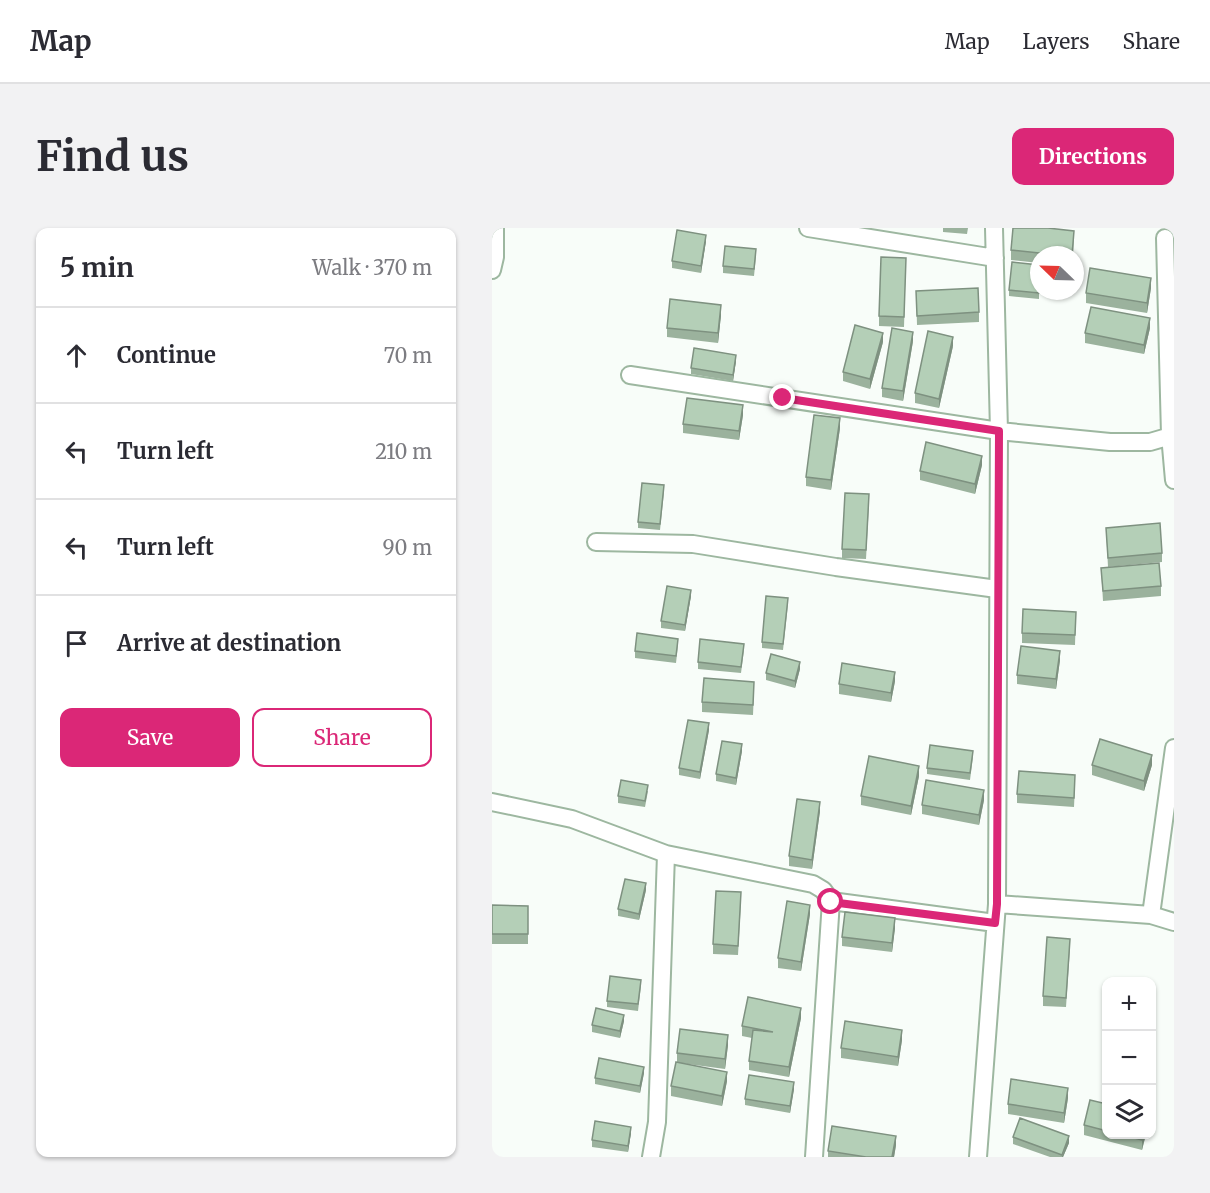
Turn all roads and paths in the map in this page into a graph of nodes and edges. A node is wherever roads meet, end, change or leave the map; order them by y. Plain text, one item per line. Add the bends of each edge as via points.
1 (495, 228) edge
2 (808, 228) edge
3 (994, 228) edge
4 (1165, 238) dead end
5 (995, 258) junction
6 (492, 270) edge
7 (630, 375) dead end
8 (999, 431) junction
9 (1172, 435) edge
10 (1174, 480) edge
11 (596, 542) dead end
12 (997, 589) junction
13 (1174, 748) edge
14 (492, 802) edge
15 (666, 854) junction
16 (831, 902) junction
17 (997, 904) junction
18 (1151, 915) junction
19 (1174, 922) edge
20 (995, 923) junction
21 (651, 1157) edge
22 (814, 1157) edge
23 (978, 1157) edge

1 - 6 street
2 - 5 street
3 - 5 street
4 - 9 street
5 - 8 street
7 - 8 street
8 - 9 street via 1110,442 1150,442
8 - 12 street
9 - 10 street
11 - 12 street via 693,544
12 - 17 street
13 - 18 street
14 - 15 street via 572,819
15 - 16 street via 813,884
15 - 21 street via 657,1122
16 - 20 street
16 - 22 street
17 - 18 street
17 - 20 street
18 - 19 street
20 - 23 street

